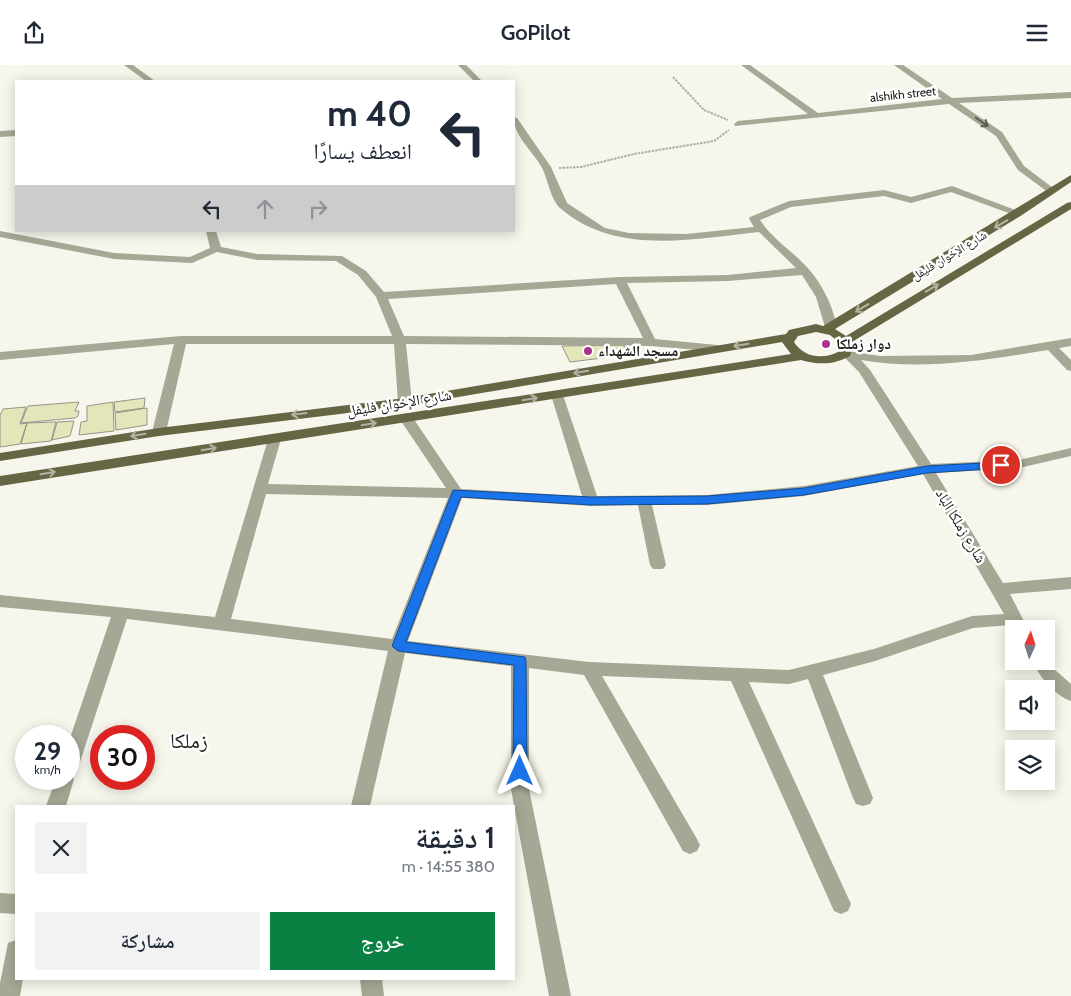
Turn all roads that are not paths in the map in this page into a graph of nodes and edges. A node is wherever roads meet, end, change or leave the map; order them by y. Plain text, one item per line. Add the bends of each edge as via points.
1 (128, 65) edge
2 (462, 65) edge
3 (745, 65) edge
4 (898, 65) edge
5 (150, 80) edge
6 (477, 80) edge
7 (1071, 95) edge
8 (954, 102) junction
9 (817, 116) junction
10 (515, 121) edge
11 (738, 124) road end
12 (15, 133) edge
13 (0, 134) edge
14 (1071, 178) edge
15 (1052, 191) junction
16 (1069, 208) edge
17 (1018, 213) junction
18 (760, 229) junction
19 (211, 232) edge
20 (0, 234) edge
21 (216, 249) junction
22 (804, 271) junction
23 (620, 280) junction
24 (381, 296) junction
25 (828, 328) junction
26 (790, 337) junction
27 (181, 340) junction
28 (400, 340) junction
29 (652, 342) junction
30 (1071, 342) edge
31 (1051, 346) junction
32 (846, 347) junction
33 (717, 349) junction
34 (0, 356) edge
35 (804, 356) junction
36 (1071, 367) edge
37 (557, 395) junction
38 (405, 410) junction
39 (159, 432) junction
40 (274, 439) junction
41 (1071, 452) edge
42 (0, 457) edge
43 (927, 469) junction
44 (0, 481) edge
45 (260, 489) junction
46 (457, 493) junction
47 (591, 501) junction
48 (644, 501) junction
49 (658, 565) dead end
50 (1071, 583) edge
51 (999, 589) junction
52 (0, 601) edge
53 (121, 612) junction
54 (1015, 620) edge
55 (1005, 623) edge
56 (221, 624) junction
57 (398, 646) junction
58 (520, 661) junction
59 (589, 669) junction
60 (1046, 670) edge
61 (813, 671) junction
62 (737, 675) junction
63 (1071, 694) edge
64 (80, 735) edge
65 (61, 790) edge
66 (863, 798) dead end
67 (56, 805) edge
68 (360, 805) edge
69 (690, 845) dead end
70 (0, 903) edge
71 (15, 904) edge
72 (841, 904) dead end
73 (15, 957) edge
74 (371, 980) edge
75 (9, 996) edge
76 (373, 996) edge
77 (560, 996) edge

1 - 5 street
2 - 6 street
3 - 9 street
4 - 8 street
7 - 8 street, alshikh street
8 - 9 street, alshikh street
8 -> 15 street via 999,134 1021,168
9 - 11 street, alshikh street
10 - 18 street via 547,168 563,205 602,230 629,236 686,237
12 - 13 street
14 - 15 main road, شارع الإخوان فليفل
15 - 17 main road, شارع الإخوان فليفل
32 -> 16 main road, شارع الإخوان فليفل
17 - 18 street via 952,189 912,200 884,193 788,205 754,219
17 -> 25 main road, شارع الإخوان فليفل
18 - 22 street
19 - 21 street
20 - 21 street via 114,257 192,260
21 - 24 street via 257,257 338,258 362,273
22 - 23 street via 728,279
22 - 25 street via 818,291
23 - 24 street
23 - 29 street
24 - 28 street
25 - 26 main road, شارع الإخوان فليفل via 807,328
25 - 32 main road
26 -> 33 main road, شارع الإخوان فليفل
26 - 35 main road via 791,347
27 - 28 street
27 - 34 street
27 - 39 street
28 - 29 street
28 - 38 street
29 - 33 street
30 - 31 street
31 - 32 street via 971,359 880,360
31 - 36 street
32 - 35 main road, شارع الإخوان فليفل via 828,360
32 - 43 street, شارع زملكا الباد
33 -> 38 main road, شارع الإخوان فليفل
35 - 37 main road, شارع الإخوان فليفل
38 -> 37 main road, شارع الإخوان فليفل
37 - 47 street
38 -> 39 main road, شارع الإخوان فليفل
40 -> 38 main road, شارع الإخوان فليفل
38 - 46 street
39 -> 42 main road, شارع الإخوان فليفل
44 -> 40 main road, شارع الإخوان فليفل
40 - 45 street
41 - 43 street via 1019,465
43 - 48 street via 804,491 707,500
43 - 51 street, شارع زملكا الباد
45 - 46 street
45 - 56 street
46 - 47 street
46 - 57 street
47 - 48 street
48 - 49 street
50 - 51 street
51 - 54 street, شارع زملكا الباد
52 - 53 street
53 - 56 street
53 - 64 street
55 - 61 street via 972,622 875,655
56 - 57 street
57 - 58 street
57 - 68 street
58 - 59 street
58 - 77 street via 520,789
59 - 62 street
59 - 69 street
60 - 63 street
61 - 62 street via 789,677
61 - 66 street
62 - 72 street
65 - 67 street
70 - 71 street
73 - 75 street
74 - 76 street

